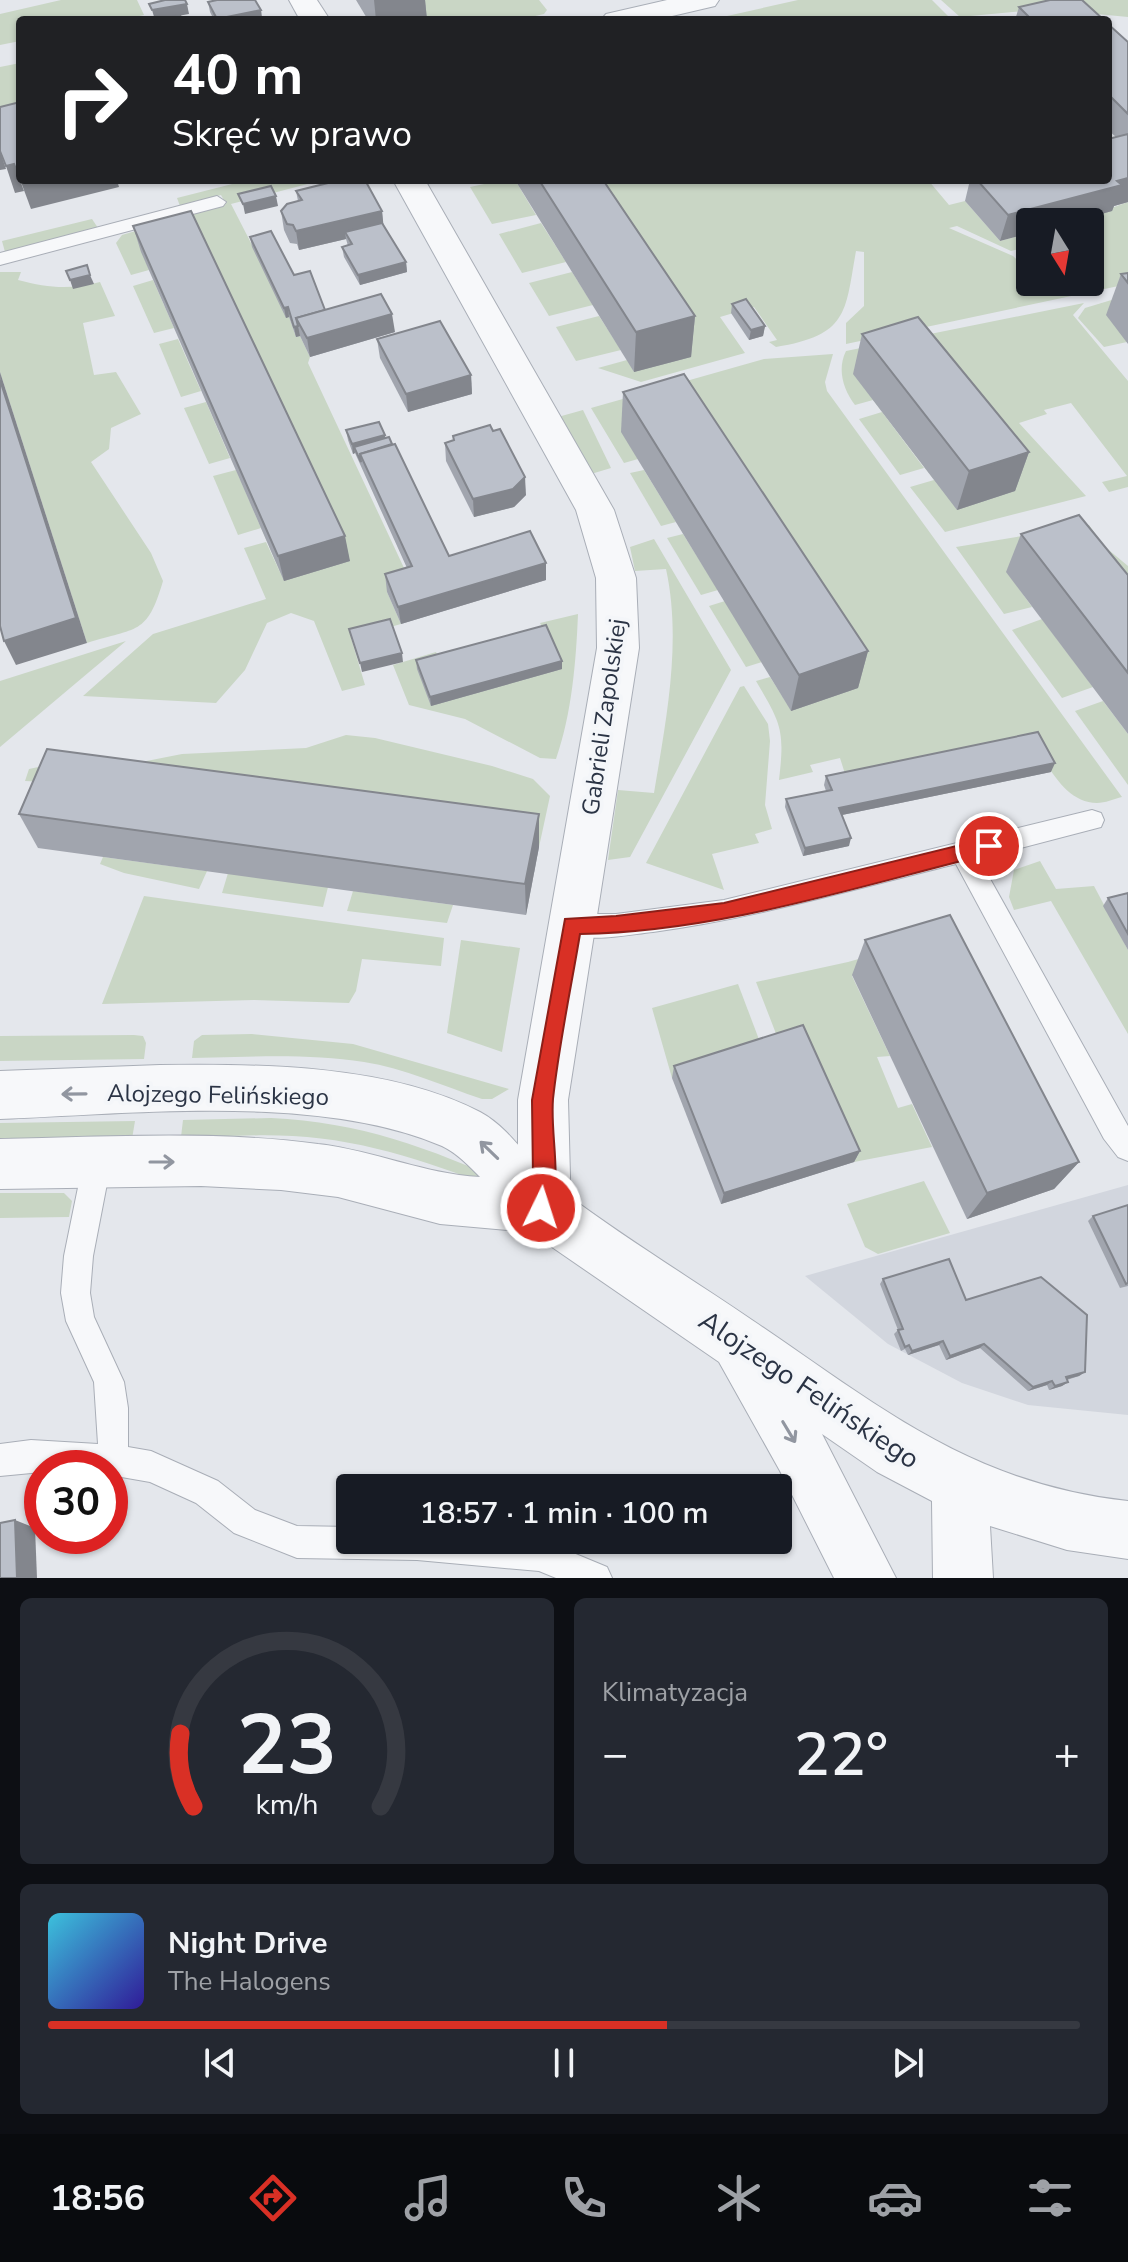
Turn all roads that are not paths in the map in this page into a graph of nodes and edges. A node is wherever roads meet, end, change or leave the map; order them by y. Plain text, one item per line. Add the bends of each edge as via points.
1 (705, 0) edge
2 (634, 16) edge
3 (411, 184) edge
4 (217, 202) dead end
5 (0, 259) edge
6 (1092, 820) dead end
7 (963, 853) junction
8 (571, 925) junction
9 (0, 1095) edge
10 (1128, 1147) edge
11 (97, 1163) junction
12 (0, 1164) edge
13 (541, 1208) junction
14 (734, 1341) junction
15 (113, 1450) edge
16 (24, 1457) edge
17 (0, 1460) edge
18 (128, 1463) edge
19 (960, 1487) junction
20 (1128, 1530) edge
21 (596, 1578) edge
22 (866, 1578) edge
23 (963, 1578) edge

1 - 2 street
3 - 8 street, Gabrieli Zapolskiej via 595,510 615,558 618,648
4 - 5 lane
6 - 7 lane
7 - 8 lane via 724,911 616,925
7 - 10 lane
8 - 13 street, Gabrieli Zapolskiej via 543,1100
13 -> 9 street, Alojzego Felińskiego via 489,1147 461,1129 397,1107 268,1090
11 - 12 street, Alojzego Felińskiego
11 -> 13 street, Alojzego Felińskiego via 269,1163 379,1180 458,1202 517,1202
11 - 15 lane via 76,1306 111,1389
13 - 14 street, Alojzego Felińskiego
14 - 19 street, Alojzego Felińskiego via 839,1415
14 -> 22 street via 800,1451
16 - 17 lane
18 - 21 lane via 151,1467 207,1492 245,1522 297,1542 417,1544 539,1555
19 - 20 street, Alojzego Felińskiego via 1076,1523
19 - 23 street

